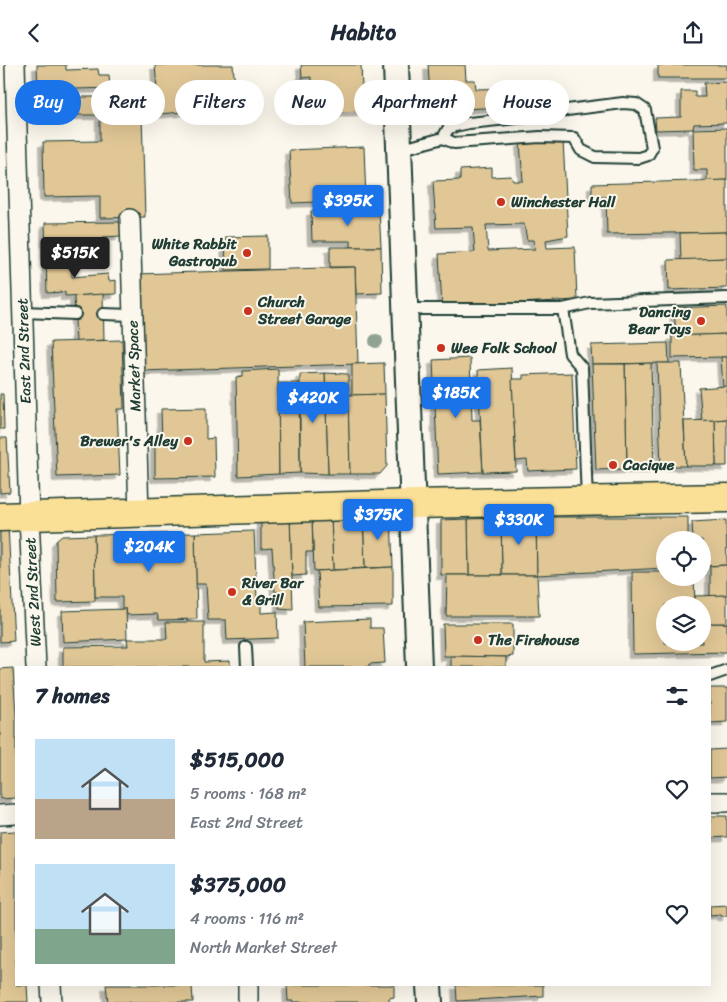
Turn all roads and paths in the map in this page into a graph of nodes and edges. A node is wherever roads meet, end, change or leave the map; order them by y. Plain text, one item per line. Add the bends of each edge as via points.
1 (15, 65) edge
2 (396, 65) edge
3 (444, 138) junction
4 (399, 150) junction
5 (130, 219) dead end
6 (727, 298) edge
7 (404, 309) junction
8 (563, 309) junction
9 (22, 312) junction
10 (75, 314) dead end
11 (103, 315) dead end
12 (132, 315) junction
13 (727, 498) edge
14 (587, 501) junction
15 (413, 504) junction
16 (139, 513) junction
17 (0, 517) edge
18 (29, 517) junction
19 (246, 647) dead end
20 (36, 666) edge
21 (247, 666) edge
22 (419, 666) edge
23 (727, 670) edge
24 (711, 676) edge
25 (711, 802) edge
26 (727, 802) edge
27 (0, 815) edge
28 (15, 815) edge
29 (51, 986) edge
30 (248, 986) edge
31 (429, 986) edge
32 (52, 1002) edge
33 (248, 1002) edge
34 (430, 1002) edge

1 - 9 street, East 2nd Street
2 - 4 street
3 - 3 lane via 454,143 574,138 581,150 595,157 639,158 648,155 652,148 646,109 623,103 469,123 448,129
3 - 4 lane
4 - 7 street
5 - 12 street, Market Space
6 - 8 lane via 590,303
7 - 8 lane
7 - 15 street
8 - 14 lane via 570,354 582,368
9 - 10 lane
9 - 18 street, East 2nd Street
11 - 12 lane
12 - 16 street, Market Space
13 - 14 main road
14 - 15 main road
15 - 16 main road
15 - 22 street
16 - 18 main road
17 - 18 main road
18 - 20 street, West 2nd Street
19 - 21 lane
23 - 24 lane
25 - 26 street
27 - 28 street
29 - 32 street
30 - 33 street
31 - 34 street

